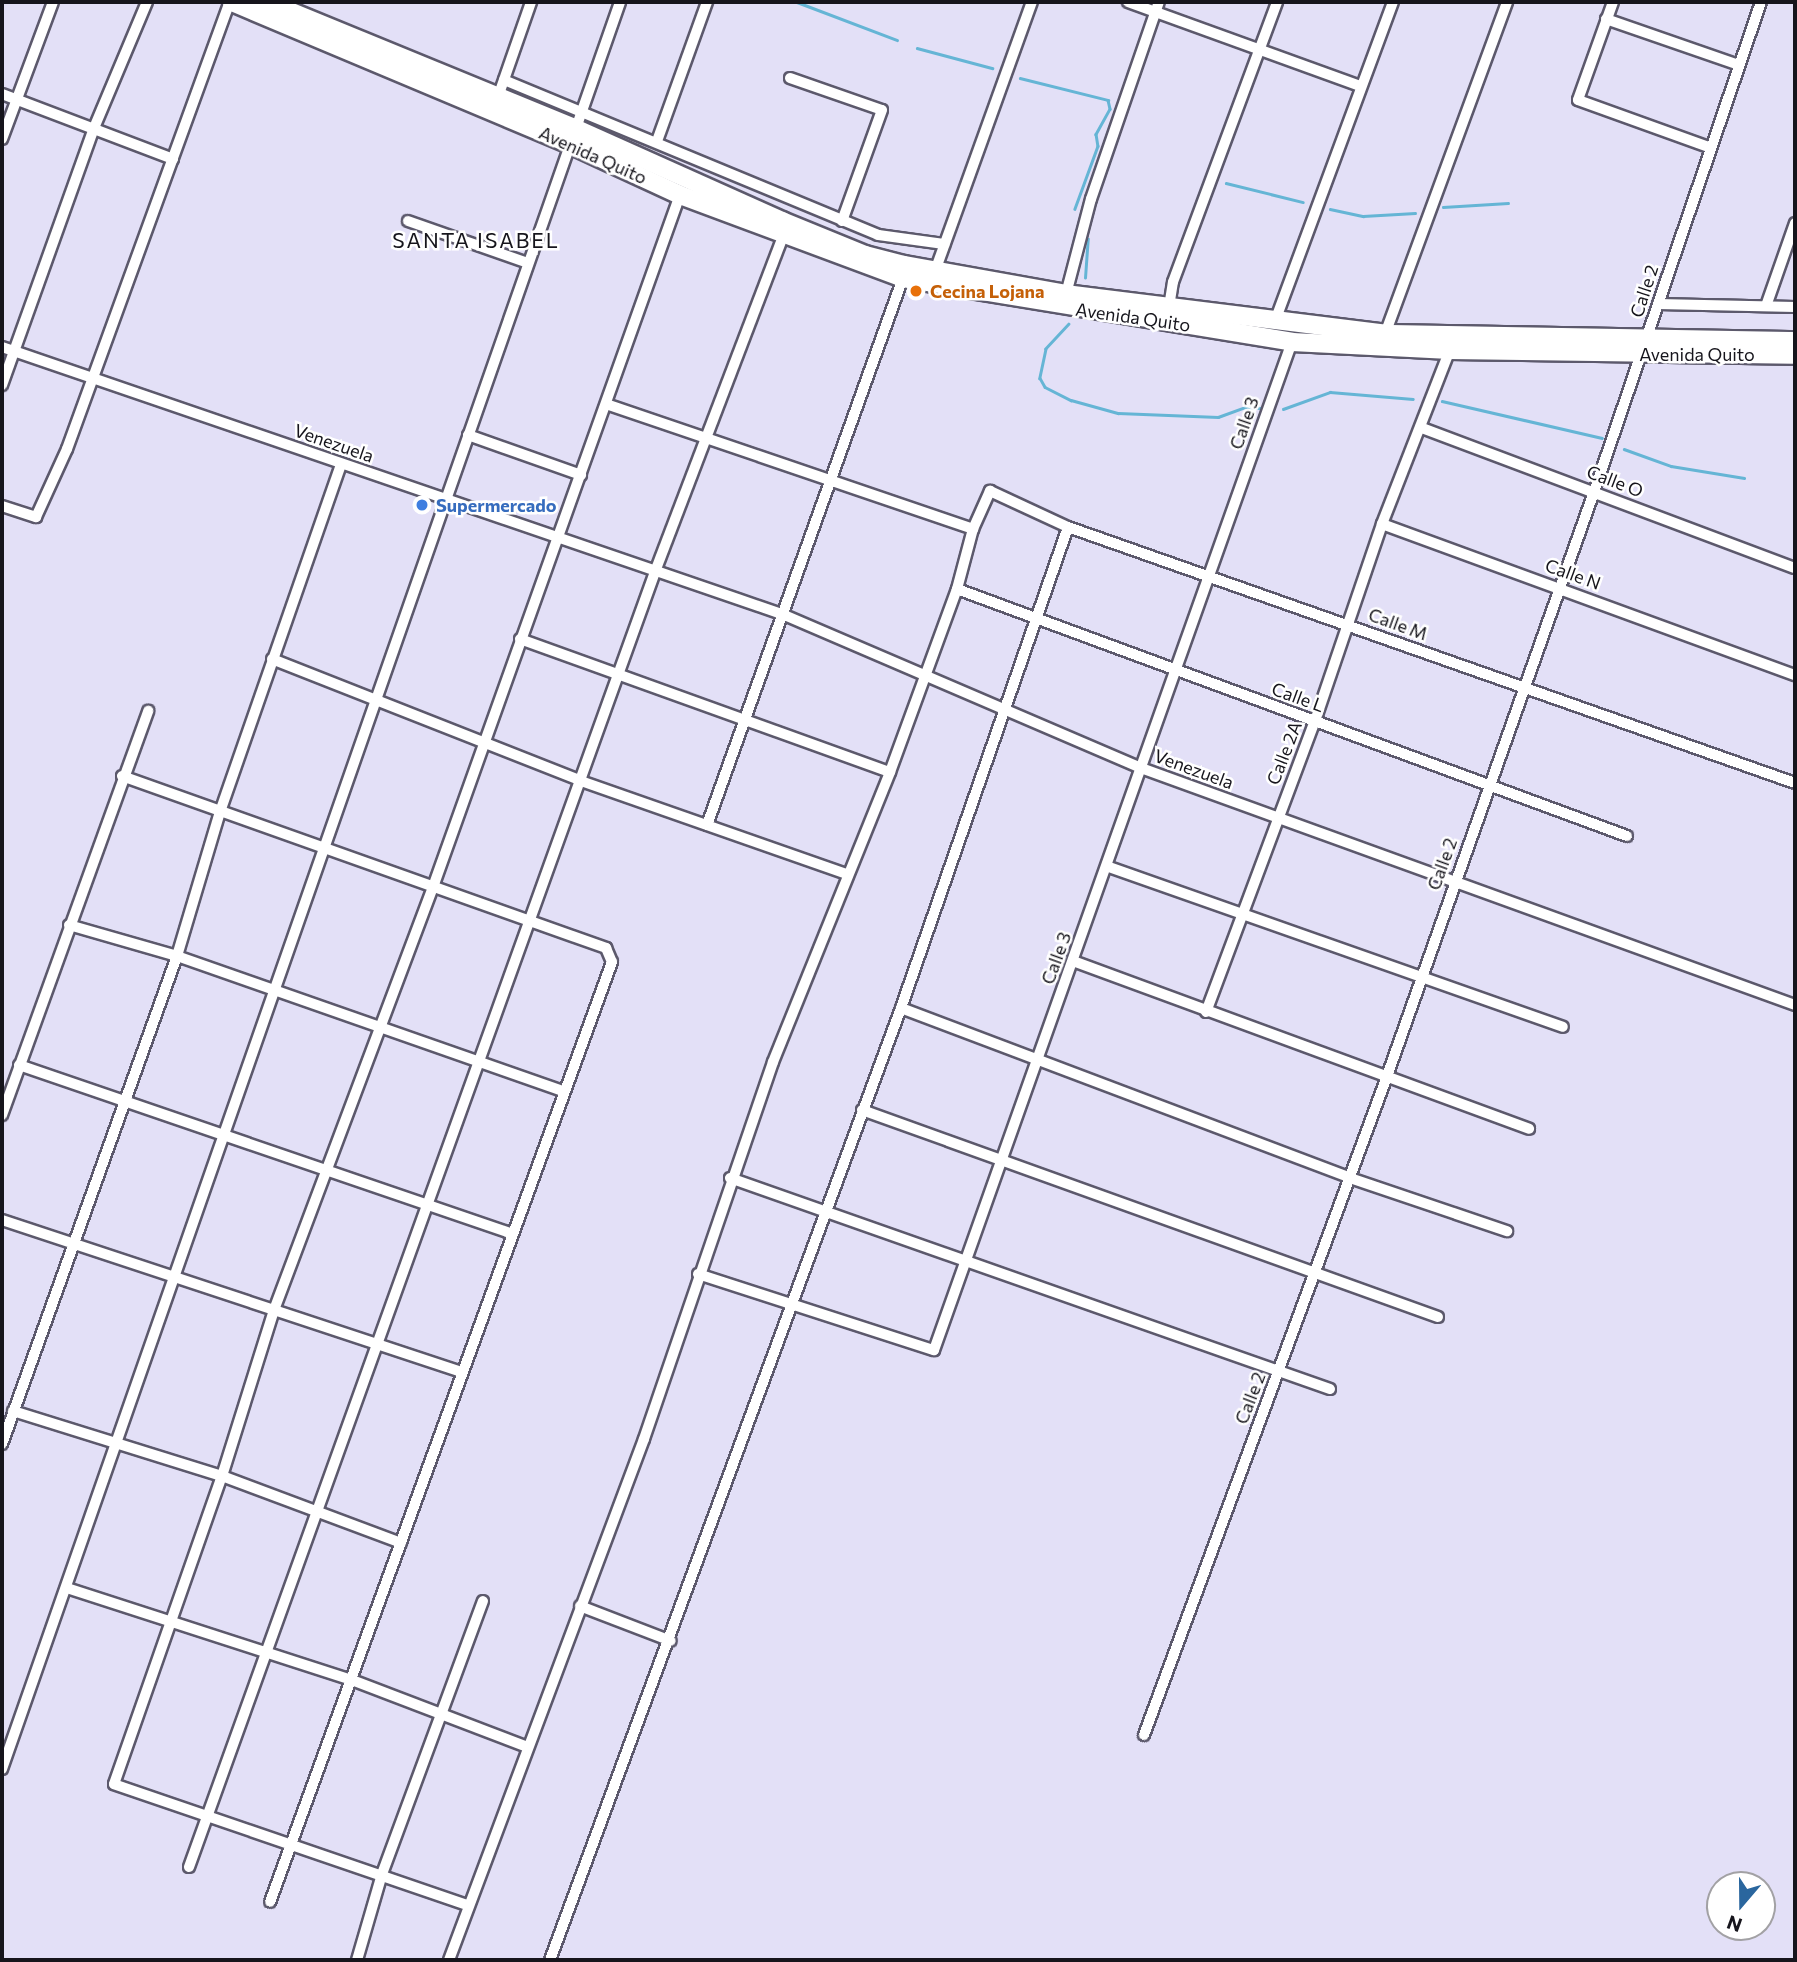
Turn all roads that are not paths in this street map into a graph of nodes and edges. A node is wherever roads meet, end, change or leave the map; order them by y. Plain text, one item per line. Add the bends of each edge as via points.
1 (53, 2) edge
2 (147, 2) edge
3 (231, 2) edge
4 (267, 2) edge
5 (531, 2) edge
6 (620, 2) edge
7 (707, 2) edge
8 (1032, 2) edge
9 (1128, 2) edge
10 (1277, 2) edge
11 (1393, 2) edge
12 (1505, 2) edge
13 (1613, 2) edge
14 (1761, 2) edge
15 (1157, 7) edge
16 (1606, 19) junction
17 (1259, 50) junction
18 (1739, 65) junction
19 (790, 78) dead end
20 (1360, 86) junction
21 (501, 89) junction
22 (2, 94) edge
23 (16, 99) junction
24 (581, 110) junction
25 (94, 128) junction
26 (572, 136) junction
27 (2, 139) edge
28 (657, 141) junction
29 (1711, 148) junction
30 (173, 159) junction
31 (680, 195) junction
32 (408, 221) dead end
33 (842, 221) junction
34 (1795, 223) edge
35 (783, 236) junction
36 (944, 244) junction
37 (528, 263) junction
38 (935, 271) junction
39 (903, 278) junction
40 (1066, 294) junction
41 (1658, 304) junction
42 (1766, 306) junction
43 (1169, 307) junction
44 (1795, 307) edge
45 (1275, 321) junction
46 (1385, 334) junction
47 (1795, 341) edge
48 (1292, 342) junction
49 (1644, 346) junction
50 (2, 347) edge
51 (1450, 350) junction
52 (15, 351) junction
53 (1795, 355) edge
54 (90, 379) junction
55 (2, 385) edge
56 (606, 404) junction
57 (1422, 428) junction
58 (468, 435) junction
59 (708, 440) junction
60 (341, 465) junction
61 (581, 475) junction
62 (832, 481) junction
63 (1594, 492) junction
64 (445, 499) junction
65 (2, 506) edge
66 (1381, 524) junction
67 (1068, 527) junction
68 (973, 529) junction
69 (559, 538) junction
70 (1795, 568) edge
71 (656, 569) junction
72 (1209, 576) junction
73 (1561, 587) junction
74 (957, 589) junction
75 (782, 614) junction
76 (1038, 620) junction
77 (1348, 624) junction
78 (520, 639) junction
79 (272, 659) junction
80 (1173, 670) junction
81 (619, 674) junction
82 (924, 674) junction
83 (1795, 675) edge
84 (1523, 687) junction
85 (374, 703) junction
86 (148, 711) dead end
87 (1004, 712) junction
88 (743, 720) junction
89 (1315, 721) junction
90 (482, 743) junction
91 (1141, 768) junction
92 (890, 772) junction
93 (122, 776) junction
94 (581, 781) junction
95 (1795, 783) edge
96 (1490, 785) junction
97 (220, 812) junction
98 (1279, 818) junction
99 (707, 825) junction
100 (1627, 835) dead end
101 (323, 847) junction
102 (1108, 867) junction
103 (847, 874) junction
104 (1454, 881) junction
105 (433, 887) junction
106 (1241, 914) junction
107 (530, 919) junction
108 (69, 925) junction
109 (177, 956) junction
110 (1073, 961) junction
111 (1421, 978) junction
112 (275, 990) junction
113 (1795, 1005) edge
114 (901, 1009) junction
115 (1206, 1012) junction
116 (381, 1026) junction
117 (1563, 1027) dead end
118 (478, 1061) junction
119 (1036, 1062) junction
120 (19, 1065) junction
121 (1386, 1079) junction
122 (563, 1091) junction
123 (124, 1100) junction
124 (862, 1110) junction
125 (2, 1115) edge
126 (1530, 1129) dead end
127 (226, 1134) junction
128 (999, 1161) junction
129 (329, 1170) junction
130 (730, 1178) junction
131 (1350, 1178) junction
132 (428, 1202) junction
133 (824, 1208) junction
134 (2, 1220) edge
135 (1507, 1231) dead end
136 (513, 1234) junction
137 (72, 1243) junction
138 (964, 1261) junction
139 (1314, 1273) junction
140 (698, 1274) junction
141 (177, 1278) junction
142 (790, 1304) junction
143 (274, 1310) junction
144 (1438, 1317) dead end
145 (376, 1344) junction
146 (1279, 1371) junction
147 (462, 1372) junction
148 (1330, 1389) dead end
149 (13, 1411) junction
150 (119, 1443) junction
151 (2, 1444) edge
152 (222, 1476) junction
153 (316, 1510) junction
154 (401, 1543) junction
155 (67, 1588) junction
156 (483, 1601) dead end
157 (580, 1606) junction
158 (172, 1623) junction
159 (671, 1640) junction
160 (268, 1651) junction
161 (352, 1680) junction
162 (443, 1714) junction
163 (1144, 1735) dead end
164 (527, 1747) junction
165 (2, 1769) edge
166 (207, 1818) junction
167 (292, 1847) junction
168 (189, 1867) dead end
169 (382, 1874) junction
170 (270, 1902) dead end
171 (467, 1905) junction
172 (358, 1960) edge
173 (449, 1960) edge
174 (550, 1960) edge

1 - 23 street
2 - 25 street
3 - 26 highway, Avenida Quito
3 - 30 street
4 - 21 highway, Avenida Quito
5 - 21 street
6 - 24 street
7 - 28 street
8 - 36 street
9 - 15 street
10 - 17 street
11 - 20 street
12 - 46 street
13 - 16 street
14 - 18 street, Calle 2
15 - 17 street
15 - 40 street via 1076,246
16 - 18 street
16 - 29 street via 1578,100
17 - 20 street
17 - 43 street via 1174,282
18 - 29 street, Calle 2
19 - 33 street via 882,110
20 - 45 street
21 - 24 street
21 - 26 highway, Avenida Quito
22 - 23 street
23 - 25 street
23 - 27 street
24 - 26 street
24 - 28 street
25 - 30 street
25 - 52 street
26 - 31 highway, Avenida Quito
26 - 37 street
26 - 38 highway, Avenida Quito via 865,255
28 - 33 street
29 - 41 street, Calle 2
30 - 54 street
31 - 35 highway, Avenida Quito
31 - 56 street
32 - 37 street
33 - 36 street via 878,235
34 - 42 street
35 - 39 highway, Avenida Quito
35 - 59 street
36 - 38 street
37 - 58 street
38 - 40 highway, Avenida Quito
39 - 48 highway, Avenida Quito
39 - 62 street
40 - 43 highway, Avenida Quito
41 - 42 street
41 - 49 street, Calle 2
42 - 44 street
43 - 45 highway, Avenida Quito
45 - 46 highway, Avenida Quito
46 - 49 highway, Avenida Quito
47 - 49 highway, Avenida Quito
48 - 51 highway, Avenida Quito
48 - 72 street, Calle 3
49 - 51 highway, Avenida Quito
49 - 53 highway, Avenida Quito
49 - 63 street, Calle 2
50 - 52 street, Venezuela
51 - 57 street, Calle 2A
52 - 54 street, Venezuela
52 - 55 street
54 - 60 street, Venezuela
54 - 65 street via 67,449 36,517
56 - 59 street
56 - 61 street
57 - 63 street, Calle O
57 - 66 street, Calle 2A
58 - 61 street
58 - 64 street
59 - 62 street
59 - 71 street
60 - 64 street, Venezuela
60 - 79 street
61 - 69 street
62 - 68 street
62 - 75 street
63 - 70 street, Calle O
63 - 73 street, Calle 2
64 - 69 street, Venezuela
64 - 85 street
66 - 73 street, Calle N
66 - 77 street, Calle 2A
67 - 68 street, Calle M via 990,491
67 - 72 street, Calle M
67 - 76 street
68 - 74 street
69 - 71 street, Venezuela
69 - 78 street
71 - 75 street, Venezuela
71 - 81 street
72 - 77 street, Calle M
72 - 80 street, Calle 3
73 - 83 street, Calle N
73 - 84 street, Calle 2
74 - 76 street, Calle L
74 - 82 street
75 - 82 street, Venezuela
75 - 88 street
76 - 80 street, Calle L
76 - 87 street
77 - 84 street, Calle M
77 - 89 street, Calle 2A
78 - 81 street
78 - 90 street
79 - 85 street
79 - 97 street
80 - 89 street, Calle L
80 - 91 street, Calle 3
81 - 88 street
81 - 94 street
82 - 87 street, Venezuela
82 - 92 street
84 - 95 street, Calle M
84 - 96 street, Calle 2
85 - 90 street
85 - 101 street
86 - 93 street
87 - 91 street, Venezuela
87 - 114 street
88 - 92 street
88 - 99 street
89 - 96 street, Calle L
89 - 98 street, Calle 2A
90 - 94 street
90 - 105 street
91 - 98 street, Venezuela
91 - 102 street, Calle 3
92 - 103 street
93 - 97 street
93 - 108 street
94 - 99 street
94 - 107 street
96 - 100 street, Calle L
96 - 104 street, Calle 2
97 - 101 street
97 - 109 street
98 - 104 street, Venezuela
98 - 106 street, Calle 2A
99 - 103 street
101 - 105 street
101 - 112 street
102 - 106 street
102 - 110 street, Calle 3
103 - 130 street
104 - 111 street, Calle 2
104 - 113 street, Venezuela
105 - 107 street
105 - 116 street
106 - 111 street
106 - 115 street, Calle 2A
107 - 118 street
107 - 122 street via 611,953 609,973
108 - 109 street
108 - 120 street
109 - 112 street
109 - 123 street
110 - 115 street
110 - 119 street, Calle 3
111 - 117 street
111 - 121 street, Calle 2
112 - 116 street
112 - 127 street
114 - 119 street
114 - 124 street
115 - 121 street
116 - 118 street
116 - 129 street
118 - 122 street
118 - 132 street
119 - 128 street, Calle 3
119 - 131 street
120 - 123 street
120 - 125 street
121 - 126 street
121 - 131 street, Calle 2
122 - 136 street
123 - 127 street
123 - 137 street
124 - 128 street
124 - 133 street
127 - 129 street
127 - 141 street
128 - 138 street, Calle 3
128 - 139 street
129 - 132 street
129 - 143 street
130 - 133 street
130 - 140 street
131 - 135 street
131 - 139 street, Calle 2
132 - 136 street
132 - 145 street
133 - 138 street
133 - 142 street
134 - 137 street
136 - 147 street
137 - 141 street
137 - 149 street
138 - 142 street, Calle 3 via 934,1350
138 - 146 street
139 - 144 street
139 - 146 street, Calle 2
140 - 142 street, Calle 3
140 - 157 street via 644,1439
141 - 143 street
141 - 150 street
142 - 159 street
143 - 145 street
143 - 152 street
145 - 147 street
145 - 153 street
146 - 148 street
146 - 163 street, Calle 2
147 - 154 street
149 - 150 street
149 - 151 street
150 - 152 street
150 - 155 street
152 - 153 street
152 - 158 street
153 - 154 street
153 - 160 street
154 - 161 street
155 - 158 street
155 - 165 street
156 - 162 street
157 - 159 street
157 - 164 street
158 - 160 street
158 - 166 street via 114,1784
159 - 174 street
160 - 161 street
160 - 166 street
161 - 162 street
161 - 167 street
162 - 164 street
162 - 169 street
164 - 171 street
166 - 167 street
166 - 168 street
167 - 169 street
167 - 170 street
169 - 171 street
169 - 172 street
171 - 173 street

